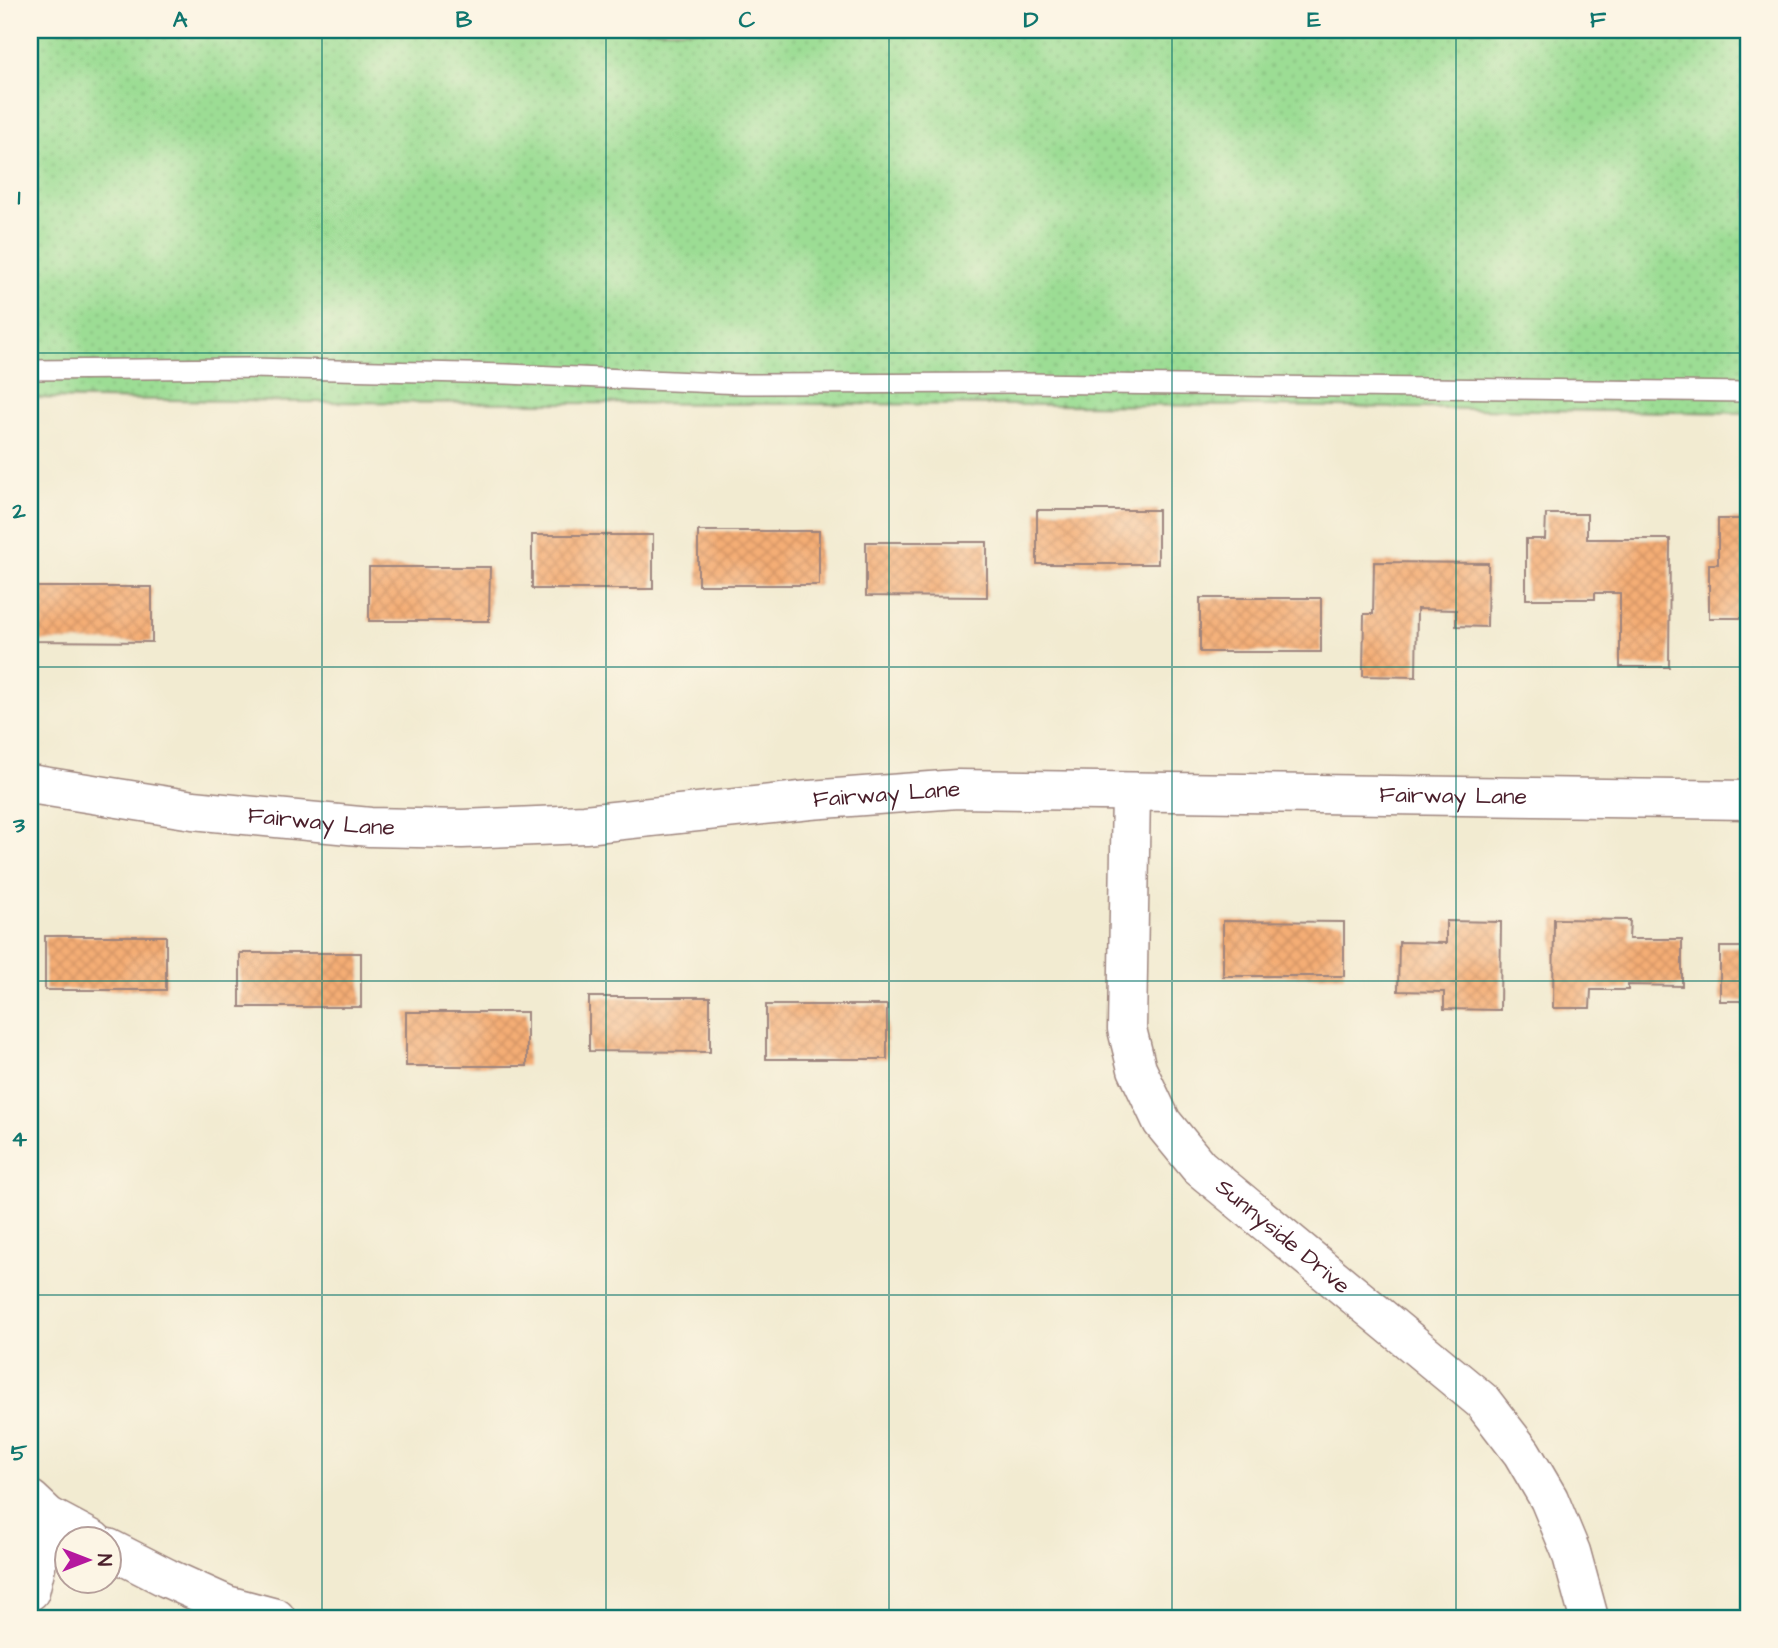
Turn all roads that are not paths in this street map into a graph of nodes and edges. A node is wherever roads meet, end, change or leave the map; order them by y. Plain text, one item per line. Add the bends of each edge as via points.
1 (30, 370) edge
2 (1748, 391) edge
3 (30, 784) edge
4 (1131, 792) junction
5 (1748, 800) edge
6 (39, 1507) edge
7 (71, 1526) edge
8 (122, 1555) edge
9 (30, 1591) edge
10 (276, 1618) edge
11 (1589, 1618) edge

1 - 2 lane via 251,368 742,384
3 - 4 street, Fairway Lane via 193,810 370,827 462,829 585,824 957,789
4 - 5 street, Fairway Lane
4 - 11 street, Sunnyside Drive via 1127,1029 1137,1069 1162,1122 1199,1167 1482,1401 1522,1453 1549,1499 1571,1552
6 - 7 street
6 - 9 street
8 - 10 street via 227,1605

